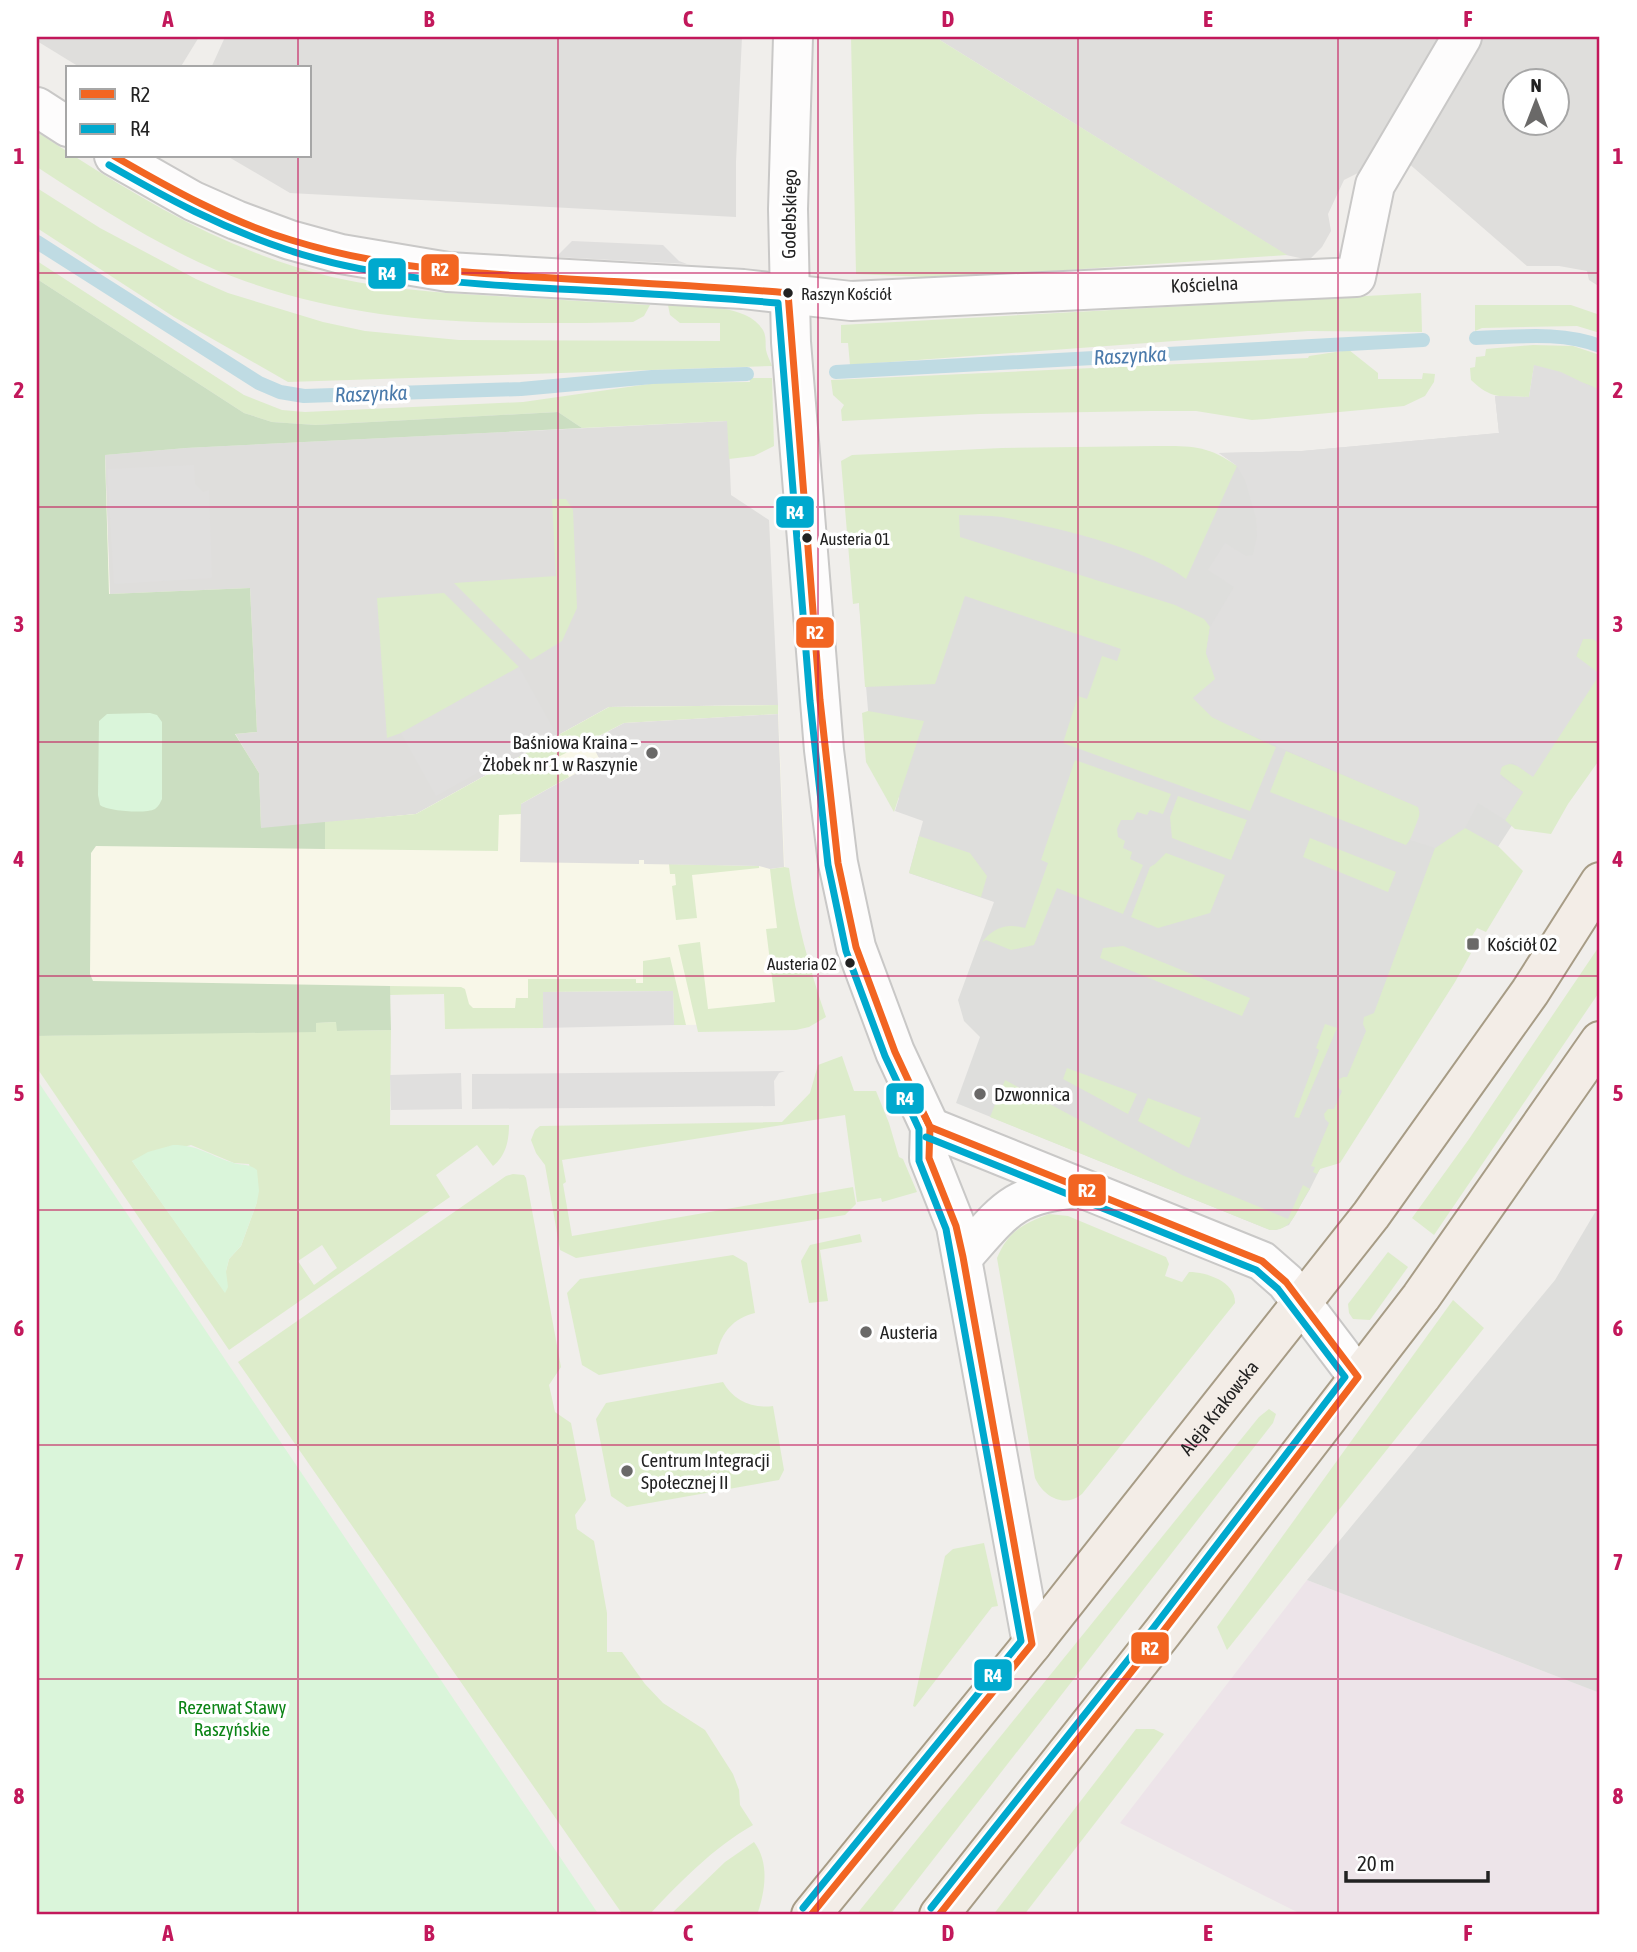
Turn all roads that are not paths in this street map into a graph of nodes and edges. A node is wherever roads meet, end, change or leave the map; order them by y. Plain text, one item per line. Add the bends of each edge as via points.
1 (793, 37) edge
2 (1462, 37) edge
3 (37, 107) edge
4 (66, 126) edge
5 (117, 158) edge
6 (788, 293) junction
7 (1600, 882) edge
8 (1600, 1041) edge
9 (930, 1127) junction
10 (1079, 1188) junction
11 (963, 1256) junction
12 (1302, 1302) junction
13 (1358, 1377) junction
14 (1032, 1644) junction
15 (811, 1915) edge
16 (939, 1915) edge

1 - 6 street, Godebskiego
2 - 6 street, Kościelna via 1375,184 1356,277 867,301
3 - 4 street
5 - 6 street via 228,217 341,254 448,272
6 - 9 street, Godebskiego via 822,725 838,863 856,947 895,1052
7 - 12 main road, Aleja Krakowska via 1530,992 1405,1168
8 - 13 main road via 1472,1225
9 - 10 street
9 - 11 street, Godebskiego via 929,1158
10 - 11 street via 1042,1193 1015,1204
10 - 12 street via 1262,1261
11 - 14 street, Godebskiego
12 - 13 street
12 - 14 main road, Aleja Krakowska
13 - 16 main road
14 - 15 main road, Aleja Krakowska

